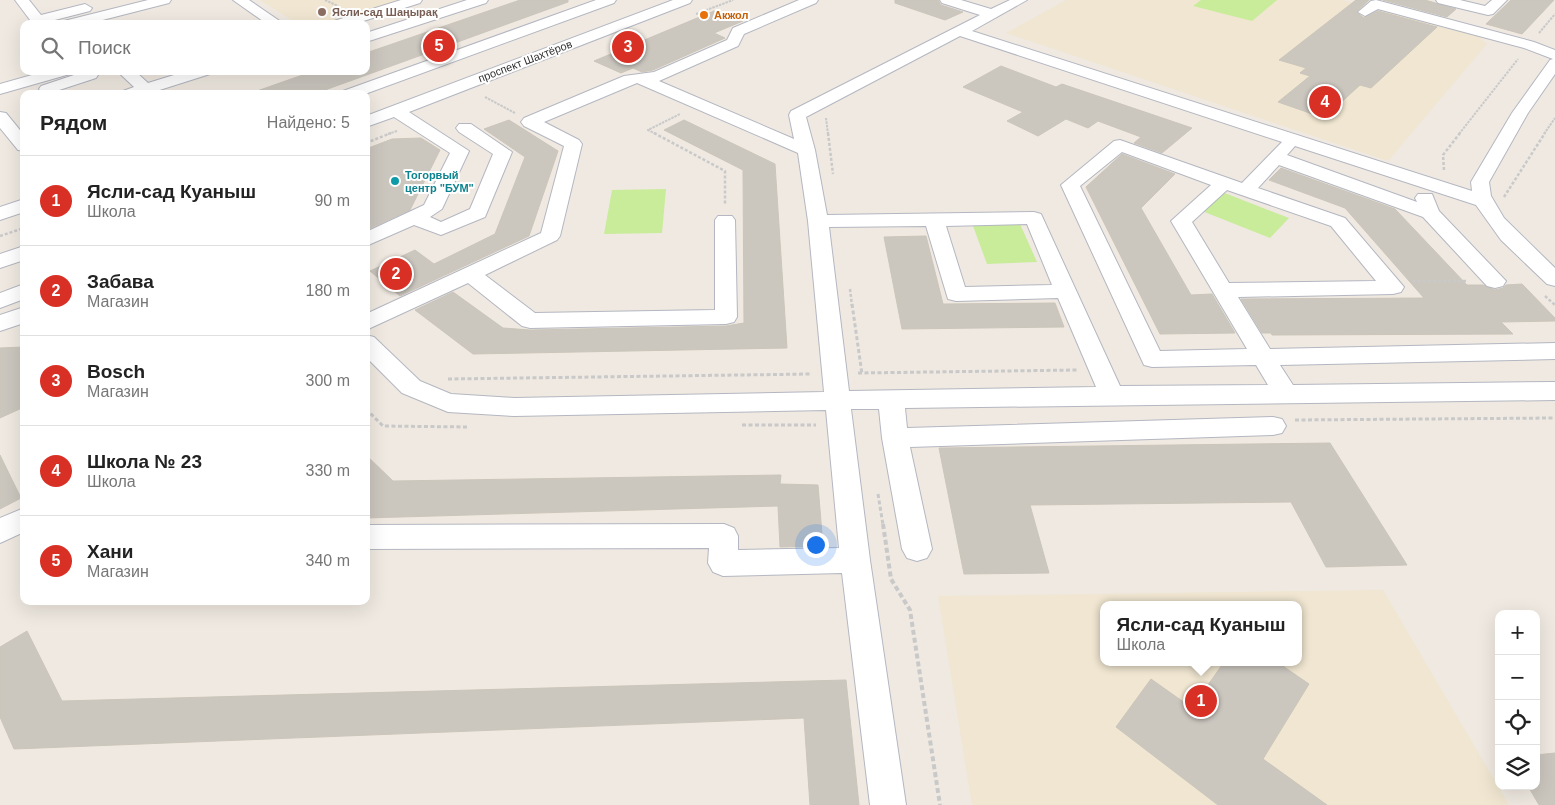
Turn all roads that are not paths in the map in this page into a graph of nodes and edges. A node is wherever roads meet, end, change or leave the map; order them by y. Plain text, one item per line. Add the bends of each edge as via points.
1 (22, 0) edge
2 (116, 0) edge
3 (164, 0) edge
4 (240, 0) edge
5 (415, 0) edge
6 (481, 0) edge
7 (609, 0) edge
8 (772, 0) edge
9 (811, 0) edge
10 (947, 0) edge
11 (1020, 0) edge
12 (1443, 0) edge
13 (1500, 0) edge
14 (678, 1) edge
15 (793, 8) junction
16 (1365, 12) dead end
17 (992, 14) junction
18 (38, 20) edge
19 (47, 20) edge
20 (86, 20) edge
21 (271, 20) edge
22 (352, 20) edge
23 (958, 30) junction
24 (370, 37) edge
25 (1555, 55) edge
26 (1555, 62) edge
27 (50, 75) edge
28 (129, 75) edge
29 (191, 75) edge
30 (91, 78) edge
31 (638, 78) junction
32 (0, 89) edge
33 (145, 89) junction
34 (47, 90) edge
35 (142, 90) edge
36 (359, 90) edge
37 (20, 99) edge
38 (0, 110) edge
39 (1217, 116) junction
40 (407, 118) junction
41 (370, 122) edge
42 (465, 128) dead end
43 (370, 132) edge
44 (20, 140) edge
45 (1292, 140) junction
46 (1260, 145) dead end
47 (806, 150) junction
48 (1275, 157) junction
49 (1419, 181) junction
50 (1224, 183) junction
51 (1246, 190) junction
52 (1493, 200) junction
53 (20, 206) edge
54 (1430, 213) junction
55 (0, 214) edge
56 (414, 218) junction
57 (724, 220) road end
58 (934, 220) junction
59 (818, 221) junction
60 (370, 238) edge
61 (20, 254) edge
62 (0, 262) edge
63 (471, 275) junction
64 (1555, 279) edge
65 (1495, 281) road end
66 (1223, 290) junction
67 (1067, 291) junction
68 (20, 294) edge
69 (0, 301) edge
70 (20, 316) edge
71 (370, 322) edge
72 (0, 324) edge
73 (370, 347) edge
74 (1555, 351) edge
75 (1263, 357) junction
76 (837, 387) junction
77 (1555, 391) edge
78 (1286, 394) junction
79 (1112, 395) junction
80 (891, 399) junction
81 (1273, 426) dead end
82 (895, 438) junction
83 (20, 521) edge
84 (0, 531) edge
85 (370, 536) edge
86 (917, 549) dead end
87 (856, 560) junction
88 (888, 805) edge

1 - 18 street
2 - 19 street
3 - 20 street
4 - 21 street
5 - 22 street
6 - 24 street
7 - 36 street
8 - 15 street
9 - 15 street
10 - 17 street
11 - 17 street
12 - 13 street via 1488,12
14 - 40 street, проспект Шахтёров
15 - 31 street via 738,31 734,42 657,77
16 - 25 street via 1376,4
17 - 23 street
23 - 39 street
23 - 47 street via 797,115
26 - 52 street via 1520,113 1480,182 1480,193
27 - 32 street
28 - 33 street
29 - 33 street
30 - 34 street
31 - 47 street
31 - 63 street via 530,122 573,144 550,236
33 - 35 street
37 - 38 street
38 - 44 street
39 - 45 street
39 - 46 street via 1205,127
40 - 41 street, проспект Шахтёров
40 - 43 street
40 - 56 street via 460,151 432,209
42 - 56 street via 503,152 478,213 440,229
45 - 48 street
45 - 49 street
47 - 59 street
48 - 51 street
48 - 54 street
49 - 52 street
49 - 54 street
50 - 51 street
50 - 66 street via 1181,221
50 - 75 street via 1120,145 1070,185 1152,359
51 - 66 street via 1338,222 1393,287
52 - 64 street via 1494,220
53 - 55 street
54 - 65 street
56 - 60 street
57 - 63 street via 726,317 530,321
58 - 59 street
58 - 67 street via 1034,218
58 - 67 street via 956,294
59 - 76 street
61 - 62 street
63 - 71 street
66 - 75 street
67 - 79 street
68 - 69 street
70 - 72 street
73 - 76 street via 411,387 448,402 514,407
74 - 75 street
75 - 78 street
76 - 80 street
76 - 87 street
77 - 78 street
78 - 79 street
79 - 80 street
80 - 82 street
81 - 82 street
82 - 86 street
83 - 84 street
85 - 87 street via 724,536 723,564
87 - 88 street

